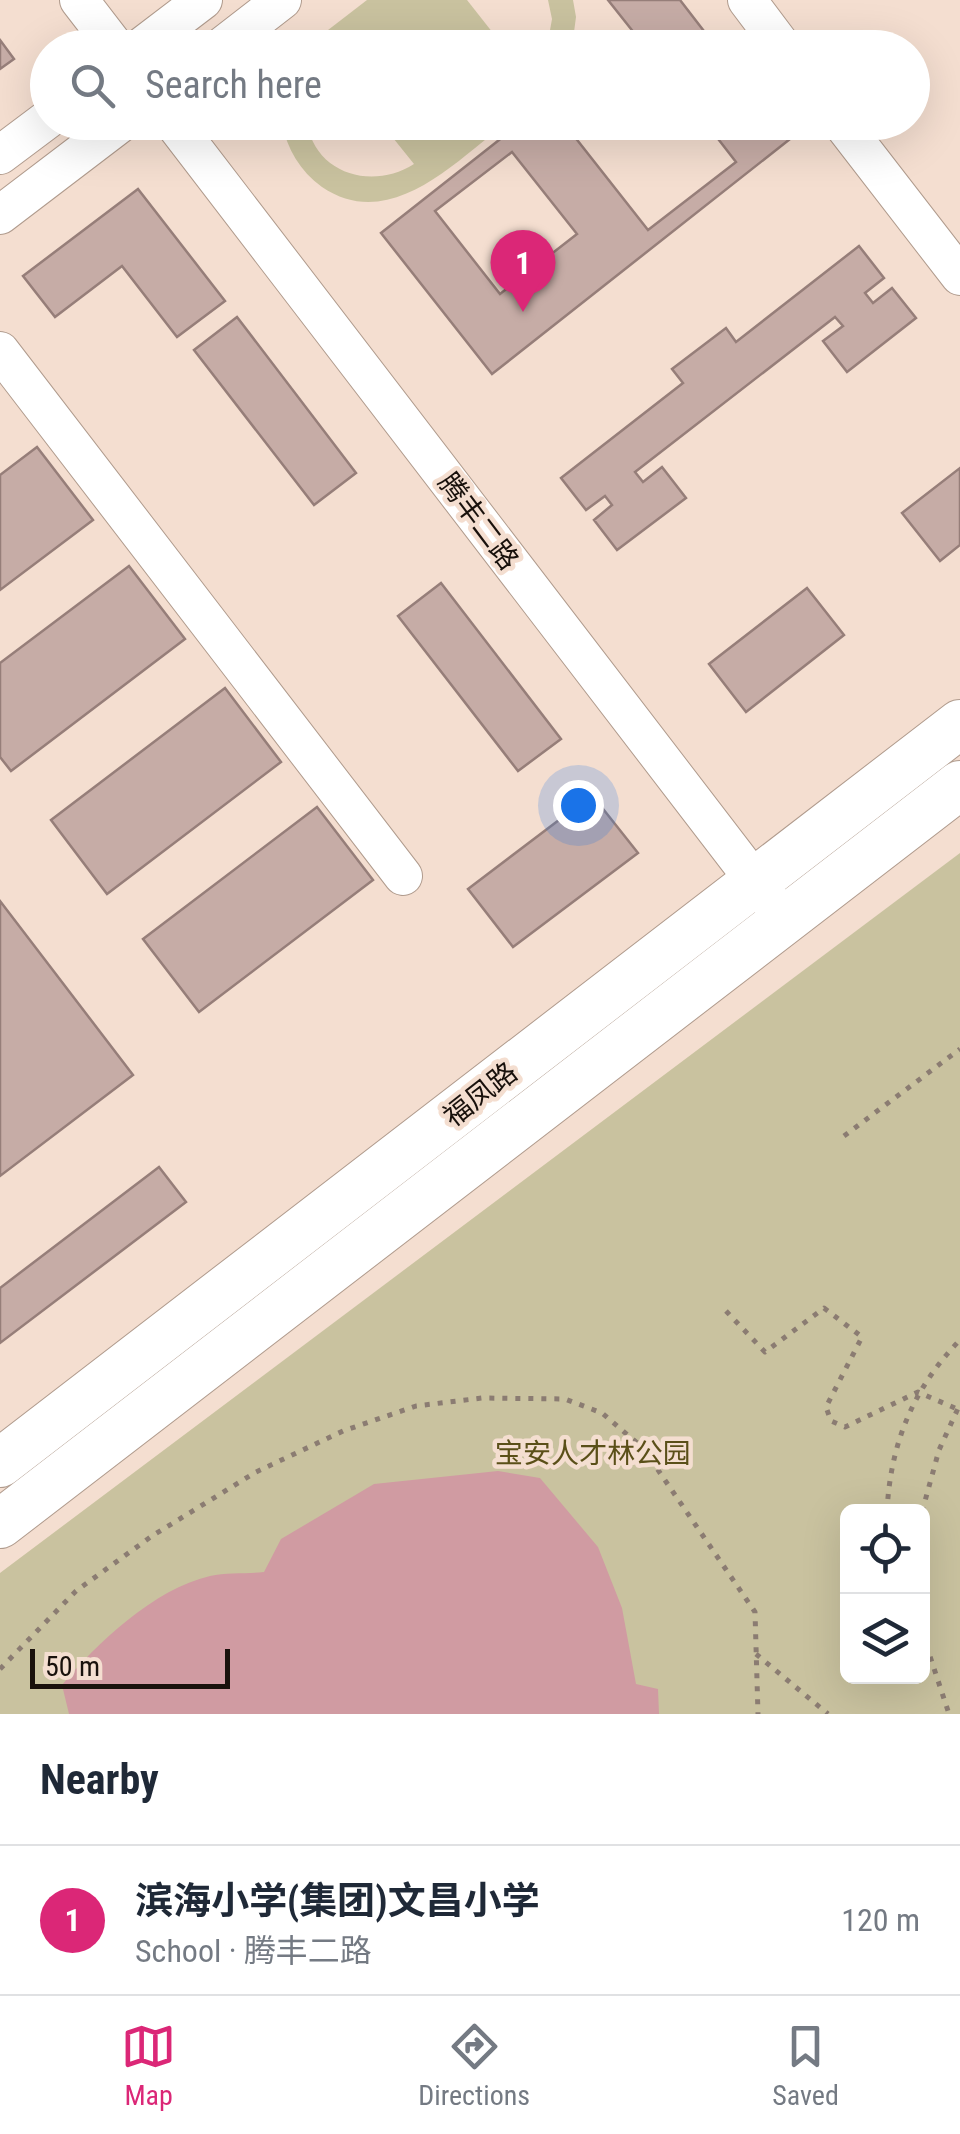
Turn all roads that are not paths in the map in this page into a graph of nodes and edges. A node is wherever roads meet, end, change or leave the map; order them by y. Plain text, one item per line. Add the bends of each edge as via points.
1 (79, 0) edge
2 (202, 0) edge
3 (282, 0) edge
4 (747, 0) edge
5 (102, 30) edge
6 (163, 30) edge
7 (243, 30) edge
8 (770, 30) edge
9 (30, 132) edge
10 (99, 140) edge
11 (187, 140) edge
12 (856, 140) edge
13 (0, 155) edge
14 (0, 216) edge
15 (960, 276) edge
16 (0, 351) edge
17 (960, 724) edge
18 (960, 785) edge
19 (403, 876) dead end
20 (755, 882) junction
21 (784, 920) junction
22 (0, 1463) edge
23 (0, 1524) edge

1 - 5 street
2 - 6 street
3 - 7 street
4 - 8 street
9 - 13 street
10 - 14 street
11 - 20 street, 腾丰二路
12 - 15 street
16 - 19 street
17 - 20 main road, 福凤路
18 - 21 main road, 福凤路
20 - 21 street, 腾丰二路
20 - 22 main road, 福凤路
21 - 23 main road, 福凤路

